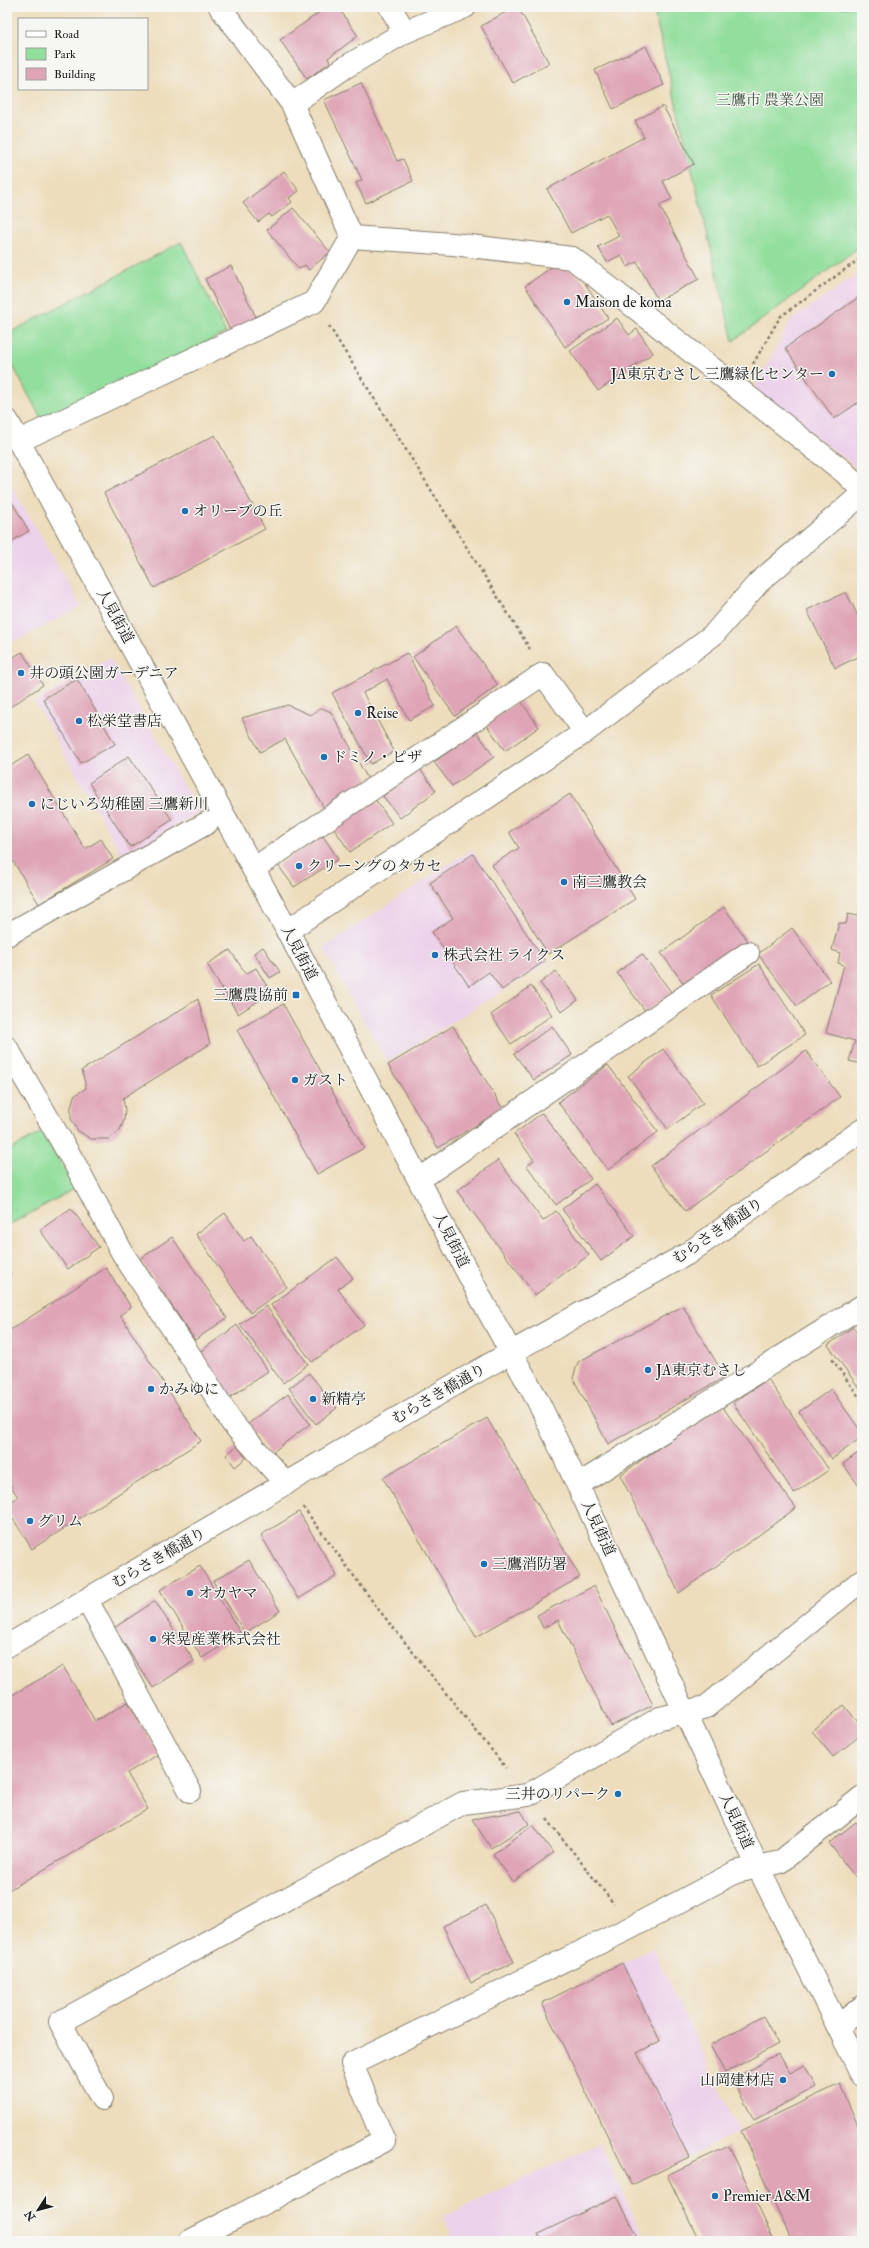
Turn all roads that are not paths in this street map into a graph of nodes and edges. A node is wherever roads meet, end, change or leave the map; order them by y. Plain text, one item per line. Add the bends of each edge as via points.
1 (220, 7) edge
2 (390, 7) edge
3 (465, 7) edge
4 (405, 32) junction
5 (292, 104) junction
6 (352, 237) junction
7 (7, 420) edge
8 (19, 442) junction
9 (862, 490) edge
10 (862, 494) edge
11 (585, 732) junction
12 (207, 823) dead end
13 (254, 869) junction
14 (287, 931) junction
15 (7, 935) edge
16 (748, 953) dead end
17 (7, 1048) edge
18 (862, 1130) edge
19 (420, 1179) junction
20 (862, 1306) edge
21 (512, 1352) junction
22 (286, 1484) junction
23 (578, 1485) junction
24 (862, 1580) edge
25 (87, 1600) junction
26 (7, 1646) edge
27 (685, 1712) junction
28 (190, 1792) dead end
29 (862, 1797) edge
30 (758, 1867) junction
31 (862, 2008) edge
32 (838, 2026) junction
33 (862, 2075) edge
34 (102, 2099) dead end
35 (190, 2241) edge

1 - 5 street
2 - 4 street
3 - 4 street
4 - 5 street via 344,68
5 - 6 street
6 - 8 street via 314,302
6 - 9 street via 454,244 572,258 844,472
7 - 8 street, 人見街道
8 - 13 street, 人見街道
10 - 11 street via 758,584 714,634
11 - 13 street via 543,674
11 - 14 street
12 - 15 street
13 - 14 street, 人見街道
14 - 19 street, 人見街道
16 - 19 street
17 - 22 street via 76,1166 123,1254 232,1423
18 - 21 street, むらさき橋通り via 687,1254
19 - 21 street, 人見街道 via 483,1302
20 - 23 street
21 - 22 street, むらさき橋通り
21 - 23 street, 人見街道
22 - 25 street, むらさき橋通り
23 - 27 street, 人見街道
24 - 27 street via 706,1707
25 - 26 street, むらさき橋通り
25 - 28 street
27 - 30 street, 人見街道
27 - 34 street via 660,1718 528,1795 463,1803 60,2022
29 - 30 street via 780,1862
30 - 32 street, 人見街道
30 - 35 street via 736,1872 632,1927 352,2064 384,2141
31 - 32 street
32 - 33 street, 人見街道

